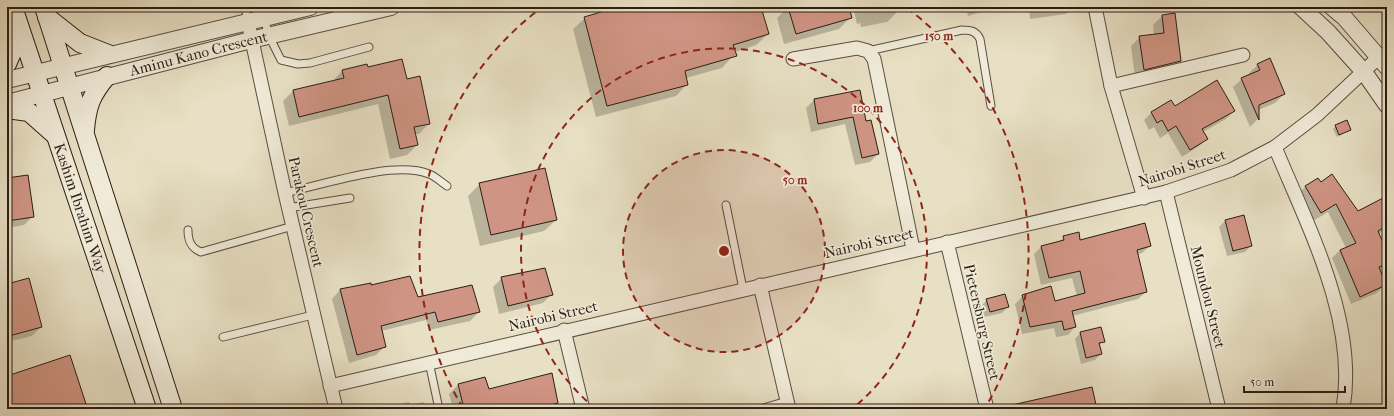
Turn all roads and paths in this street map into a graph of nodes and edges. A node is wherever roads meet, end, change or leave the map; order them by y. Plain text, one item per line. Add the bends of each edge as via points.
1 (310, 7) edge
2 (391, 7) edge
3 (1095, 7) edge
4 (1301, 7) edge
5 (1342, 10) edge
6 (46, 12) edge
7 (246, 14) edge
8 (16, 15) edge
9 (264, 18) junction
10 (269, 36) junction
11 (251, 40) junction
12 (369, 47) dead end
13 (868, 51) junction
14 (108, 54) junction
15 (1243, 55) dead end
16 (793, 59) dead end
17 (1383, 62) edge
18 (7, 64) edge
19 (62, 65) junction
20 (36, 72) junction
21 (1364, 72) junction
22 (107, 76) junction
23 (7, 80) edge
24 (68, 86) junction
25 (1111, 86) junction
26 (42, 94) junction
27 (7, 103) edge
28 (1387, 105) edge
29 (991, 106) dead end
30 (7, 109) edge
31 (84, 135) junction
32 (57, 138) junction
33 (1274, 147) junction
34 (447, 186) dead end
35 (1166, 192) junction
36 (285, 193) junction
37 (350, 198) dead end
38 (1144, 198) junction
39 (726, 205) dead end
40 (288, 208) junction
41 (293, 226) junction
42 (188, 230) dead end
43 (947, 242) junction
44 (913, 249) junction
45 (760, 285) junction
46 (742, 289) junction
47 (313, 315) junction
48 (564, 330) junction
49 (223, 337) dead end
50 (429, 362) junction
51 (330, 386) junction
52 (788, 405) edge
53 (579, 408) edge
54 (148, 409) edge
55 (173, 409) edge
56 (336, 409) edge
57 (439, 409) edge
58 (760, 409) edge
59 (986, 409) edge
60 (1219, 409) edge
61 (1343, 409) edge

1 - 9 street
2 - 10 street, Aminu Kano Crescent
3 - 25 street
4 - 21 street
5 - 17 street
6 - 14 main road via 80,43
6 - 19 main road, Kashim Ibrahim Way
7 - 9 street
7 - 11 street, Parakou Crescent
7 - 14 street
8 - 18 main road via 17,41
8 - 20 main road, Kashim Ibrahim Way
9 - 10 lane
10 - 11 street, Aminu Kano Crescent
10 - 12 lane via 281,60 298,64
11 - 22 street, Aminu Kano Crescent
11 - 36 street, Parakou Crescent
13 - 16 street via 857,48
13 - 29 lane via 962,30 977,33
13 - 44 street via 874,59 878,74
14 - 19 street
15 - 25 street
17 - 21 street, Nairobi Street
19 - 20 street
19 - 24 main road, Kashim Ibrahim Way
20 - 23 street
20 - 26 main road, Kashim Ibrahim Way
21 - 28 street
21 - 33 street, Nairobi Street via 1317,115
22 - 24 street, Aminu Kano Crescent
22 - 31 main road via 92,96
24 - 26 street, Aminu Kano Crescent
24 - 31 main road, Kashim Ibrahim Way
25 - 38 street
26 - 27 street, Aminu Kano Crescent
26 - 32 main road, Kashim Ibrahim Way
30 - 32 main road via 29,112
31 - 55 main road, Kashim Ibrahim Way
32 - 54 main road, Kashim Ibrahim Way
33 - 35 street, Nairobi Street via 1231,170
33 - 61 street via 1326,276 1338,316 1346,360
34 - 36 lane via 430,174 388,169
35 - 38 street, Nairobi Street
35 - 60 street, Moundou Street
36 - 40 street, Parakou Crescent
37 - 40 lane
38 - 43 street, Nairobi Street
39 - 46 lane
40 - 41 street, Parakou Crescent
41 - 42 lane via 201,252 190,244
41 - 47 street, Parakou Crescent
43 - 44 street, Nairobi Street
43 - 59 street, Pietersburg Street
44 - 45 street, Nairobi Street
45 - 46 street, Nairobi Street
45 - 52 street
46 - 48 street, Nairobi Street
47 - 49 lane
47 - 51 street, Parakou Crescent
48 - 50 street, Nairobi Street
48 - 53 street
50 - 51 street, Nairobi Street
50 - 57 lane
51 - 56 street, Parakou Crescent
52 - 58 lane

